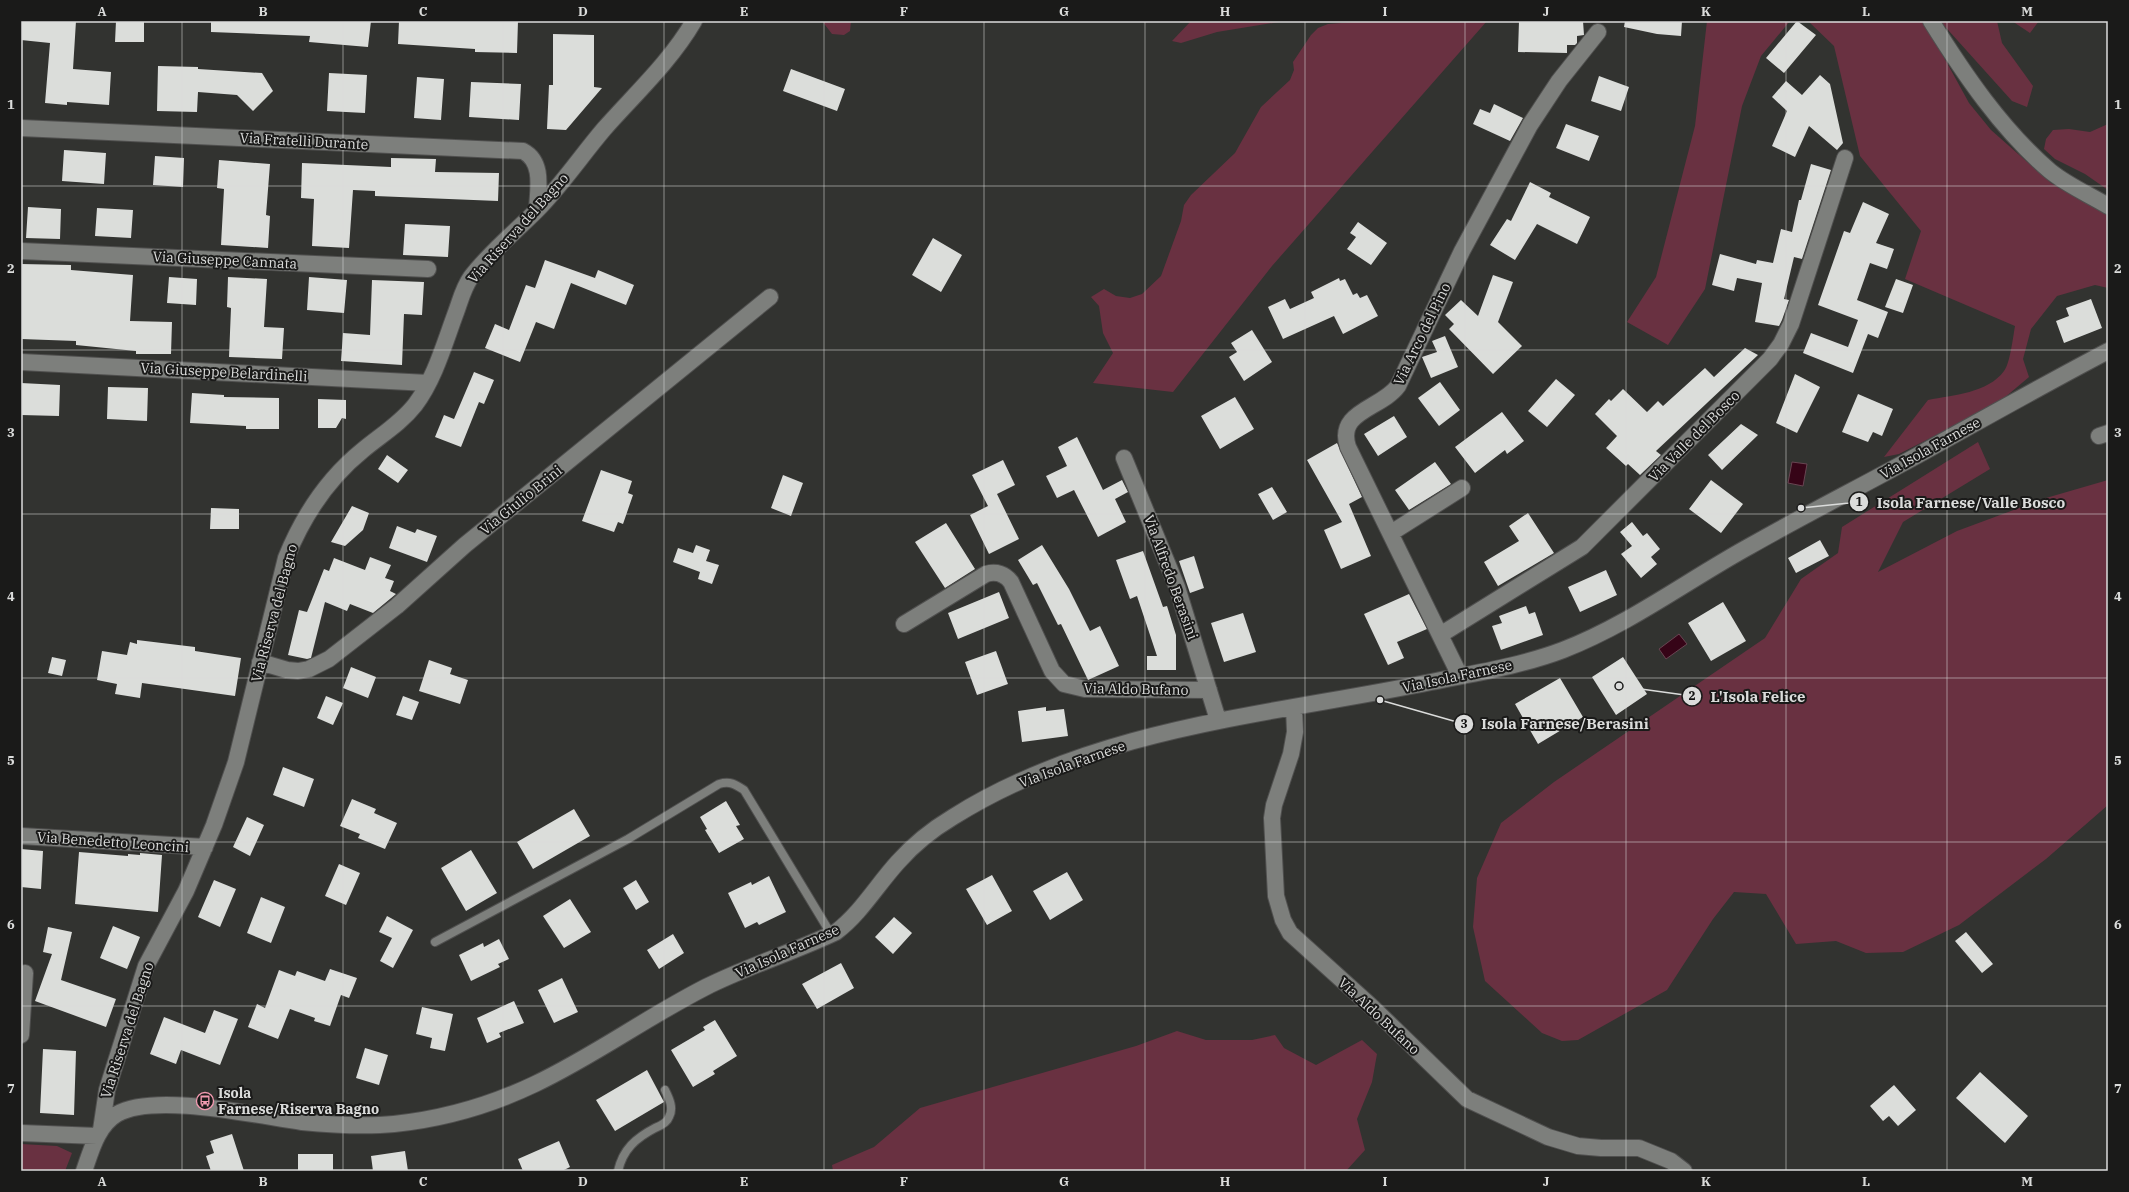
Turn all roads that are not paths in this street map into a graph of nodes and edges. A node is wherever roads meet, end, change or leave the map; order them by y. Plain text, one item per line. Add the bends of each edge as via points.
1 (1931, 21) edge
2 (691, 22) edge
3 (1598, 32) dead end
4 (21, 128) edge
5 (1845, 158) dead end
6 (2108, 206) edge
7 (537, 209) junction
8 (21, 251) edge
9 (428, 269) dead end
10 (770, 297) dead end
11 (2108, 351) edge
12 (21, 362) edge
13 (428, 383) junction
14 (1124, 458) dead end
15 (1462, 488) dead end
16 (1391, 534) junction
17 (904, 624) dead end
18 (1440, 635) junction
19 (260, 662) junction
20 (1460, 676) junction
21 (1209, 690) junction
22 (1294, 707) junction
23 (1218, 720) junction
24 (21, 836) edge
25 (204, 848) junction
26 (831, 934) junction
27 (435, 942) dead end
28 (25, 973) dead end
29 (21, 1035) edge
30 (666, 1090) dead end
31 (99, 1133) junction
32 (21, 1134) edge
33 (84, 1171) edge
34 (618, 1171) edge
35 (1684, 1171) edge

1 - 6 street via 1989,106 2035,156 2052,172
2 - 7 street, Via Riserva del Bagno via 681,42 644,87 605,128
3 - 16 street, Via Arco del Pino via 1555,86 1530,125 1460,256 1398,386 1382,402 1352,418 1347,426 1348,447
4 - 7 street, Via Fratelli Durante via 523,151 531,157 537,168
5 - 18 street, Via Valle del Bosco via 1791,324 1770,359 1582,547
7 - 13 street, Via Riserva del Bagno via 490,255 470,279
8 - 9 street, Via Giuseppe Cannata
10 - 19 street, Via Giulio Brini via 465,545 397,606 329,659 309,669 298,671
11 - 20 street, Via Isola Farnese via 1758,541 1610,628 1560,651
12 - 13 street, Via Giuseppe Belardinelli
13 - 19 street, Via Riserva del Bagno via 406,416 346,465 308,513 286,558
14 - 21 street, Via Alfredo Berasini via 1178,587
15 - 16 street
16 - 18 street, Via Arco del Pino
17 - 21 street, Via Aldo Bufano via 986,574 995,572 1004,575 1011,582 1052,671 1064,684 1085,689
18 - 20 street, Via Arco del Pino
19 - 25 street, Via Riserva del Bagno via 236,762
20 - 22 street, Via Isola Farnese
21 - 23 street, Via Alfredo Berasini
22 - 23 street, Via Isola Farnese
22 - 35 street, Via Aldo Bufano via 1295,732 1291,754 1272,818 1276,896 1290,933 1373,1008 1467,1099 1548,1137 1578,1146 1639,1148 1671,1161
23 - 26 street, Via Isola Farnese via 1159,734 1076,759 1023,780 971,806 936,828 911,849 848,922
24 - 25 street, Via Benedetto Leoncini
25 - 31 street, Via Riserva del Bagno via 186,891 146,966 107,1090
26 - 27 lane via 744,790 736,784 725,782 628,839
26 - 31 street, Via Isola Farnese via 705,988 535,1084 486,1104 402,1123 360,1125 303,1122 194,1108 147,1106 132,1108 116,1115
28 - 29 street
30 - 34 lane via 671,1106 670,1117 629,1146
31 - 32 street
31 - 33 street, Via Isola Farnese

